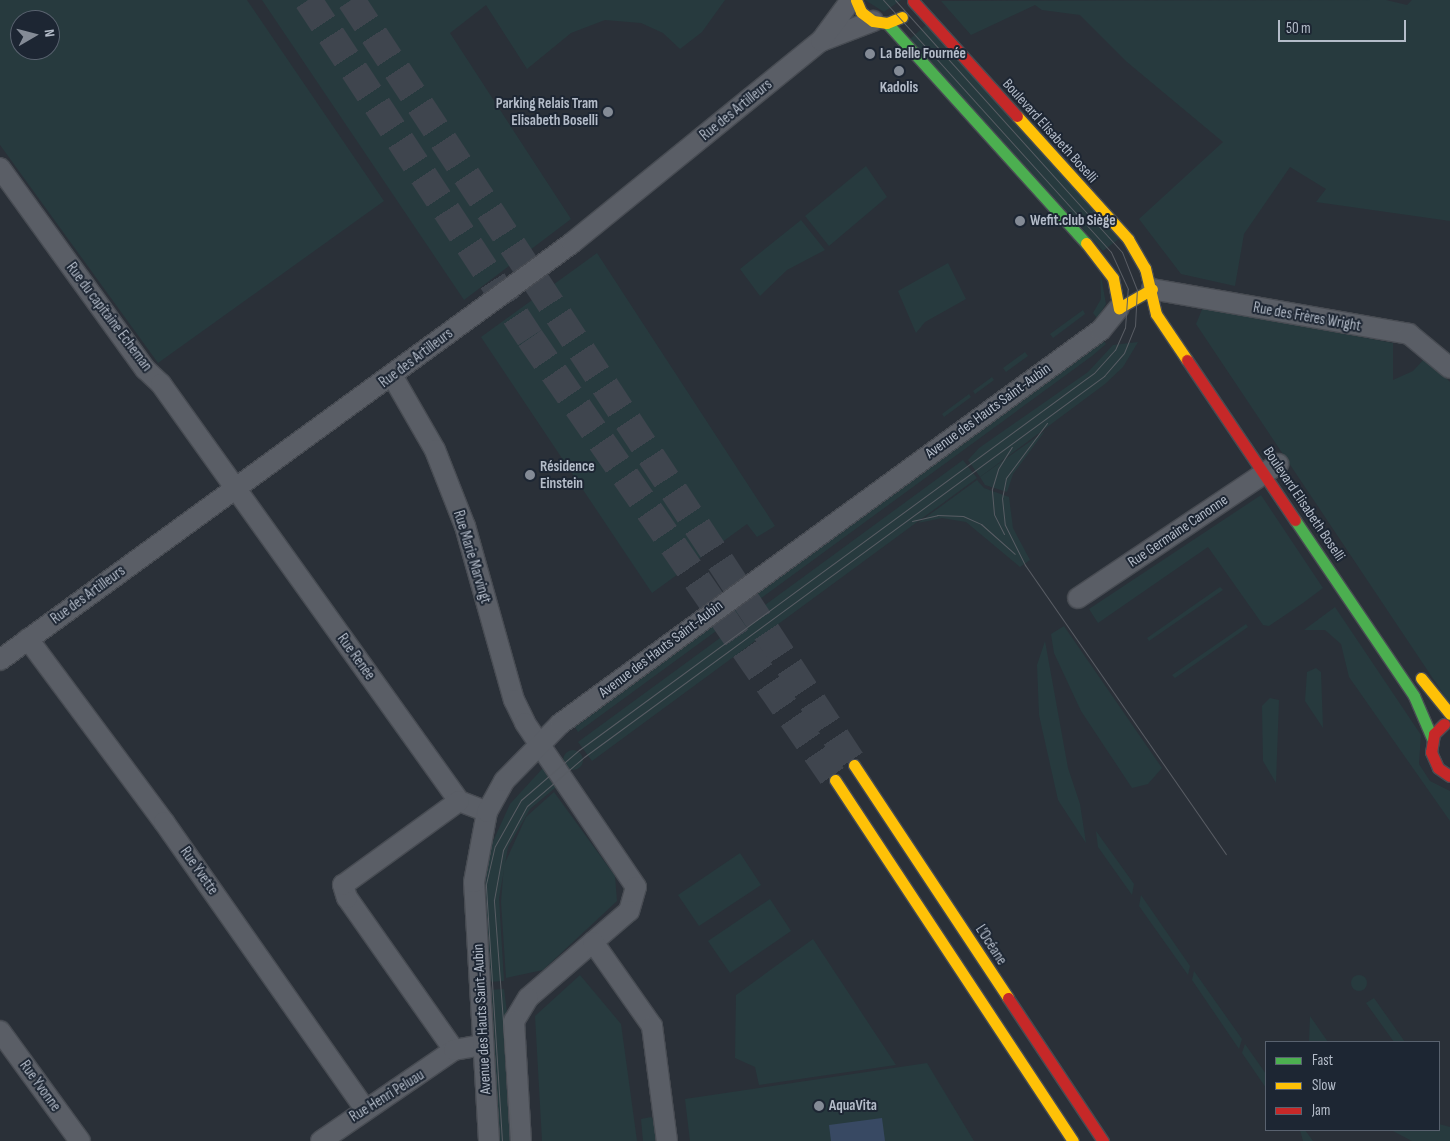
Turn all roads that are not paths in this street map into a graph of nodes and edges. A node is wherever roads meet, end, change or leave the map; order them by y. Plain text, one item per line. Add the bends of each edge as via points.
1 (851, 0) edge
2 (856, 0) edge
3 (913, 0) edge
4 (880, 22) junction
5 (821, 41) junction
6 (0, 168) edge
7 (1152, 289) junction
8 (1119, 308) junction
9 (1173, 308) dead end
10 (1450, 368) edge
11 (393, 377) junction
12 (1275, 466) junction
13 (234, 489) junction
14 (1078, 598) dead end
15 (28, 639) junction
16 (0, 660) edge
17 (1413, 666) dead end
18 (1450, 714) edge
19 (1450, 721) edge
20 (1432, 738) junction
21 (538, 742) junction
22 (854, 765) tunnel mouth
23 (1450, 776) edge
24 (835, 780) tunnel mouth
25 (459, 801) junction
26 (487, 812) junction
27 (593, 942) junction
28 (0, 1031) edge
29 (482, 1045) junction
30 (454, 1050) junction
31 (364, 1108) junction
32 (80, 1141) edge
33 (321, 1141) edge
34 (489, 1141) edge
35 (521, 1141) edge
36 (667, 1141) edge
37 (1073, 1141) edge
38 (1103, 1141) edge

1 - 5 street, Rue des Artilleurs
2 - 4 main road via 861,12
3 - 4 main road via 900,18
3 - 7 main road, Boulevard Elisabeth Boselli via 1128,239
4 - 5 street, Rue des Artilleurs
4 - 8 main road via 1101,260 1113,278
5 - 11 street, Rue des Artilleurs via 572,243
6 - 13 street, Rue du capitaine Echeman
7 - 8 main road
7 - 9 main road, Boulevard Elisabeth Boselli
7 - 10 street, Rue des Frères Wright via 1409,334
7 - 12 main road, Boulevard Elisabeth Boselli via 1156,314
8 - 21 street, Avenue des Hauts Saint-Aubin via 1100,330
11 - 13 street, Rue des Artilleurs
11 - 21 street, Rue Marie Marvingt via 434,450 465,526 514,700
12 - 14 street, Rue Germaine Canonne
12 - 20 main road, Boulevard Elisabeth Boselli via 1414,696
13 - 15 street, Rue des Artilleurs
13 - 25 street, Rue Renée
15 - 16 street, Rue des Artilleurs
15 - 31 street, Rue Yvette via 164,822
17 - 18 main road
19 - 20 main road
20 - 23 main road, Boulevard Elisabeth Boselli via 1432,759
21 - 26 street, Avenue des Hauts Saint-Aubin via 504,781
21 - 27 street, Rue Marie Marvingt via 636,887 629,911
22 - 38 main road, L’Océane
24 - 37 main road
25 - 26 street
25 - 30 street via 348,877 343,885 347,898
26 - 29 street, Avenue des Hauts Saint-Aubin via 474,882
27 - 35 street via 520,1007 514,1021
27 - 36 street via 652,1026
28 - 32 street, Rue Yvonne
29 - 30 street, Rue Henri Peluau
29 - 34 street, Avenue des Hauts Saint-Aubin
30 - 31 street, Rue Henri Peluau via 386,1100
31 - 33 street, Rue Henri Peluau

